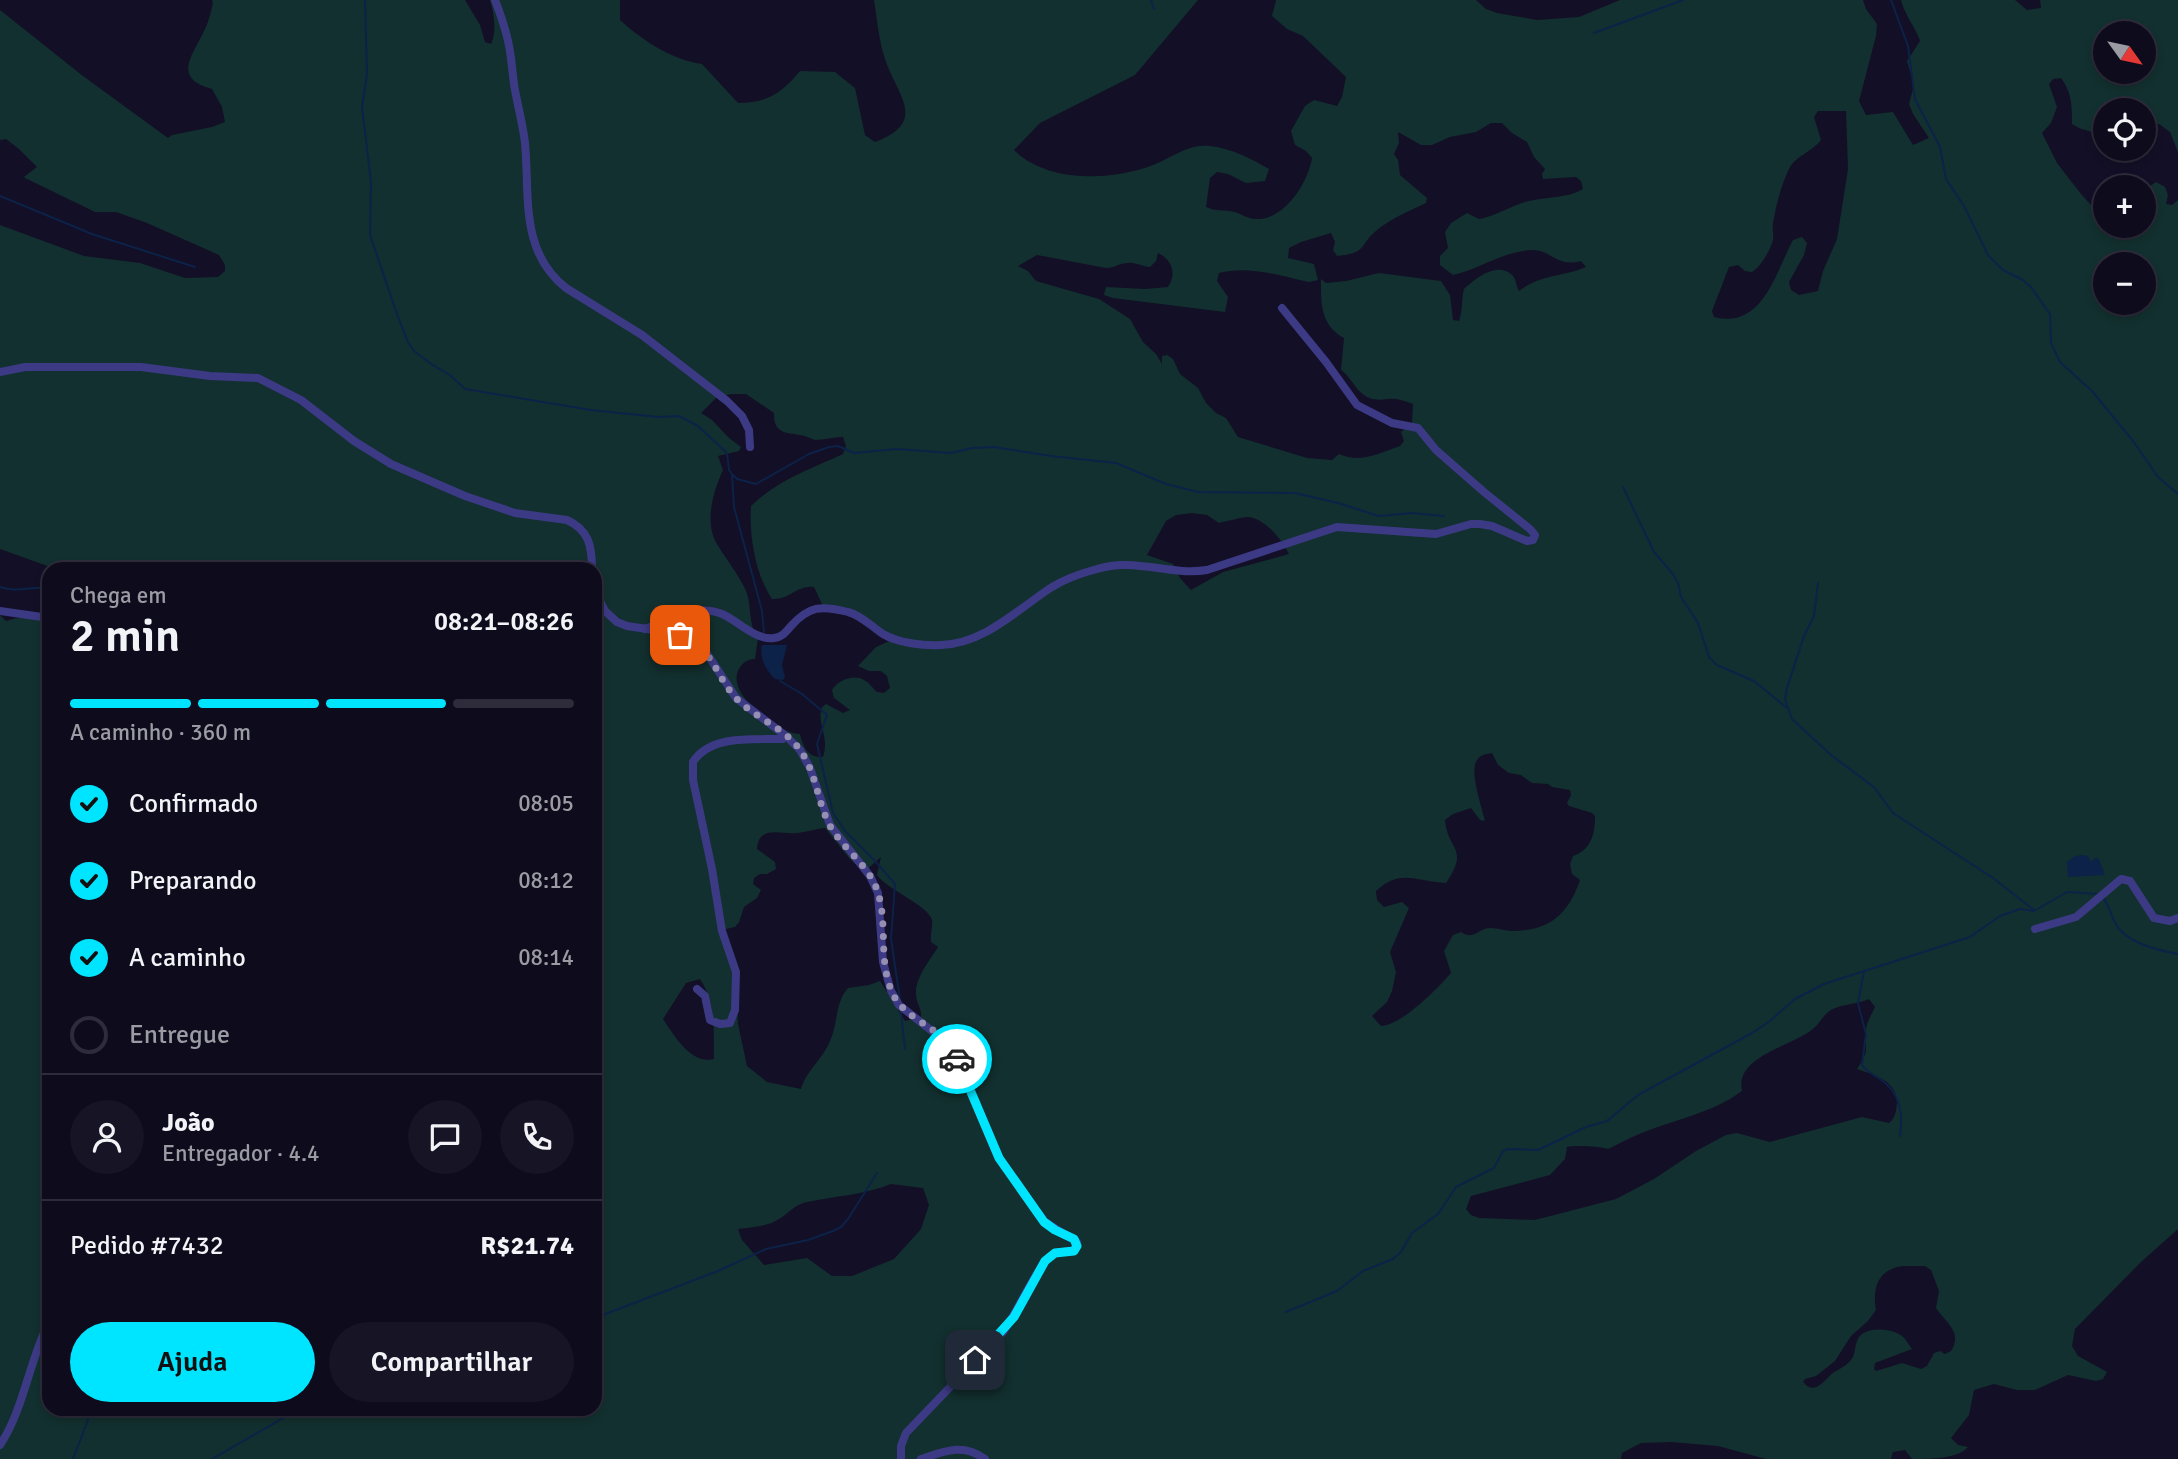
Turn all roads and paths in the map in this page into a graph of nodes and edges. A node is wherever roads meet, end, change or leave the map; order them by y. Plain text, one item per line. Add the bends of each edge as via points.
1 (495, 0) edge
2 (1282, 308) dead end
3 (0, 372) edge
4 (750, 447) dead end
5 (591, 562) edge
6 (602, 605) edge
7 (0, 611) edge
8 (42, 617) edge
9 (645, 629) junction
10 (786, 736) junction
11 (2178, 918) edge
12 (2035, 929) dead end
13 (697, 989) dead end
14 (42, 1336) edge
15 (0, 1445) edge
16 (901, 1459) edge
17 (921, 1459) edge
18 (985, 1459) edge

1 - 4 street via 508,41 525,142 529,225 548,268 555,280 642,335 727,401 749,430
2 - 9 street via 1357,405 1392,423 1418,428 1436,450 1530,529 1533,540 1480,524 1437,534 1337,527 1207,570 1108,566 1053,586 979,635 941,645 889,638 855,614 825,608 808,610 782,636 772,639 706,611 693,611
3 - 5 street via 25,367 141,367 258,378 301,400 391,464 515,513 574,523 588,538
6 - 9 street via 618,622
7 - 8 street
9 - 10 street via 698,643 736,698
10 - 13 street via 715,744 692,762 722,931 736,972 730,1023 710,1020 705,996
10 - 16 street via 810,768 830,825 878,893 883,962 899,1006 946,1042 999,1158 1044,1222 1077,1242 1074,1251 1055,1253 1045,1261 1003,1332 906,1433
11 - 12 street via 2154,918 2130,881 2121,879 2076,917
14 - 15 street
17 - 18 street via 961,1448

